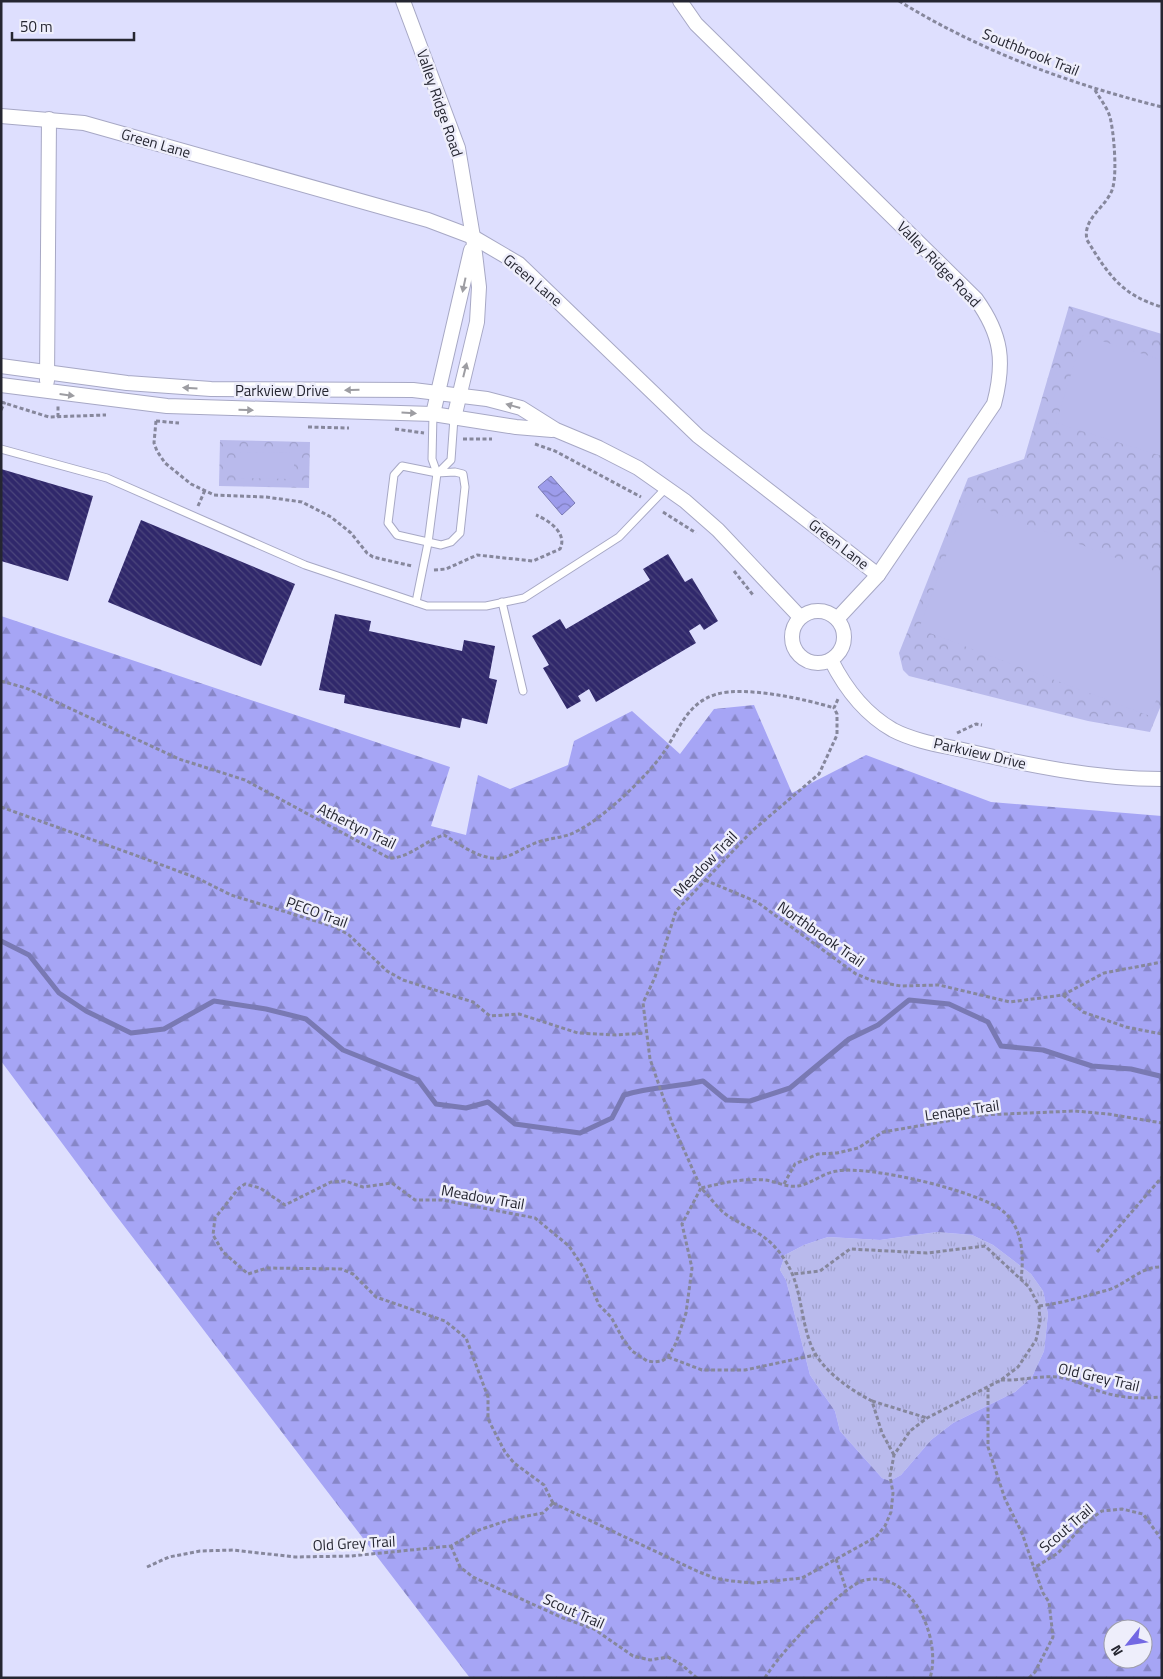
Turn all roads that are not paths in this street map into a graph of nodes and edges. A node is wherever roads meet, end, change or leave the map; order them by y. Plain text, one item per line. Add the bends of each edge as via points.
1 (403, 1) edge
2 (680, 1) edge
3 (1, 116) edge
4 (49, 119) junction
5 (473, 237) junction
6 (1, 366) edge
7 (47, 372) junction
8 (1, 385) edge
9 (46, 392) junction
10 (438, 393) junction
11 (458, 396) junction
12 (433, 414) junction
13 (454, 418) junction
14 (556, 430) junction
15 (1, 449) edge
16 (437, 473) junction
17 (666, 488) junction
18 (428, 543) junction
19 (878, 576) junction
20 (416, 602) junction
21 (502, 602) junction
22 (800, 617) junction
23 (837, 619) junction
24 (831, 660) junction
25 (523, 691) dead end
26 (1162, 779) edge

1 - 5 street, Valley Ridge Road via 458,148
2 - 19 street, Valley Ridge Road via 696,24 976,299 994,330 1001,374 994,404
3 - 4 street, Green Lane
4 - 5 street, Green Lane via 104,128 428,220
4 - 7 street
5 -> 10 street, Valley Ridge Road
11 -> 5 street, Valley Ridge Road via 477,322 479,287
5 - 19 street, Green Lane via 502,252 529,273 698,436
6 - 7 street, Parkview Drive
7 - 9 street
10 -> 7 street, Parkview Drive via 387,389 211,389 127,383
8 - 9 street, Parkview Drive
9 -> 12 street, Parkview Drive via 167,406
10 - 11 street, Parkview Drive
10 - 12 street, Valley Ridge Road
11 - 13 street, Valley Ridge Road
14 -> 11 street, Parkview Drive via 521,408
12 - 13 street, Parkview Drive
12 - 16 lane via 432,459
13 - 14 street, Parkview Drive
13 - 16 lane via 451,460
14 - 17 street, Parkview Drive via 638,468
15 - 20 lane via 107,478 305,565
16 - 18 lane
16 - 18 lane via 462,474 466,487 460,533 451,542
16 - 18 lane via 402,466 394,474 388,523 397,535
17 - 21 lane via 619,537 524,598
17 - 22 street, Parkview Drive via 718,530
18 - 20 lane
19 - 23 street, Valley Ridge Road
20 - 21 lane via 426,606 486,606
21 - 25 lane
22 - 23 street via 822,611
22 - 24 street via 791,639 798,654 815,663
23 - 24 street via 844,638 842,647
24 - 26 street, Parkview Drive via 861,705 882,722 913,738 1076,773

